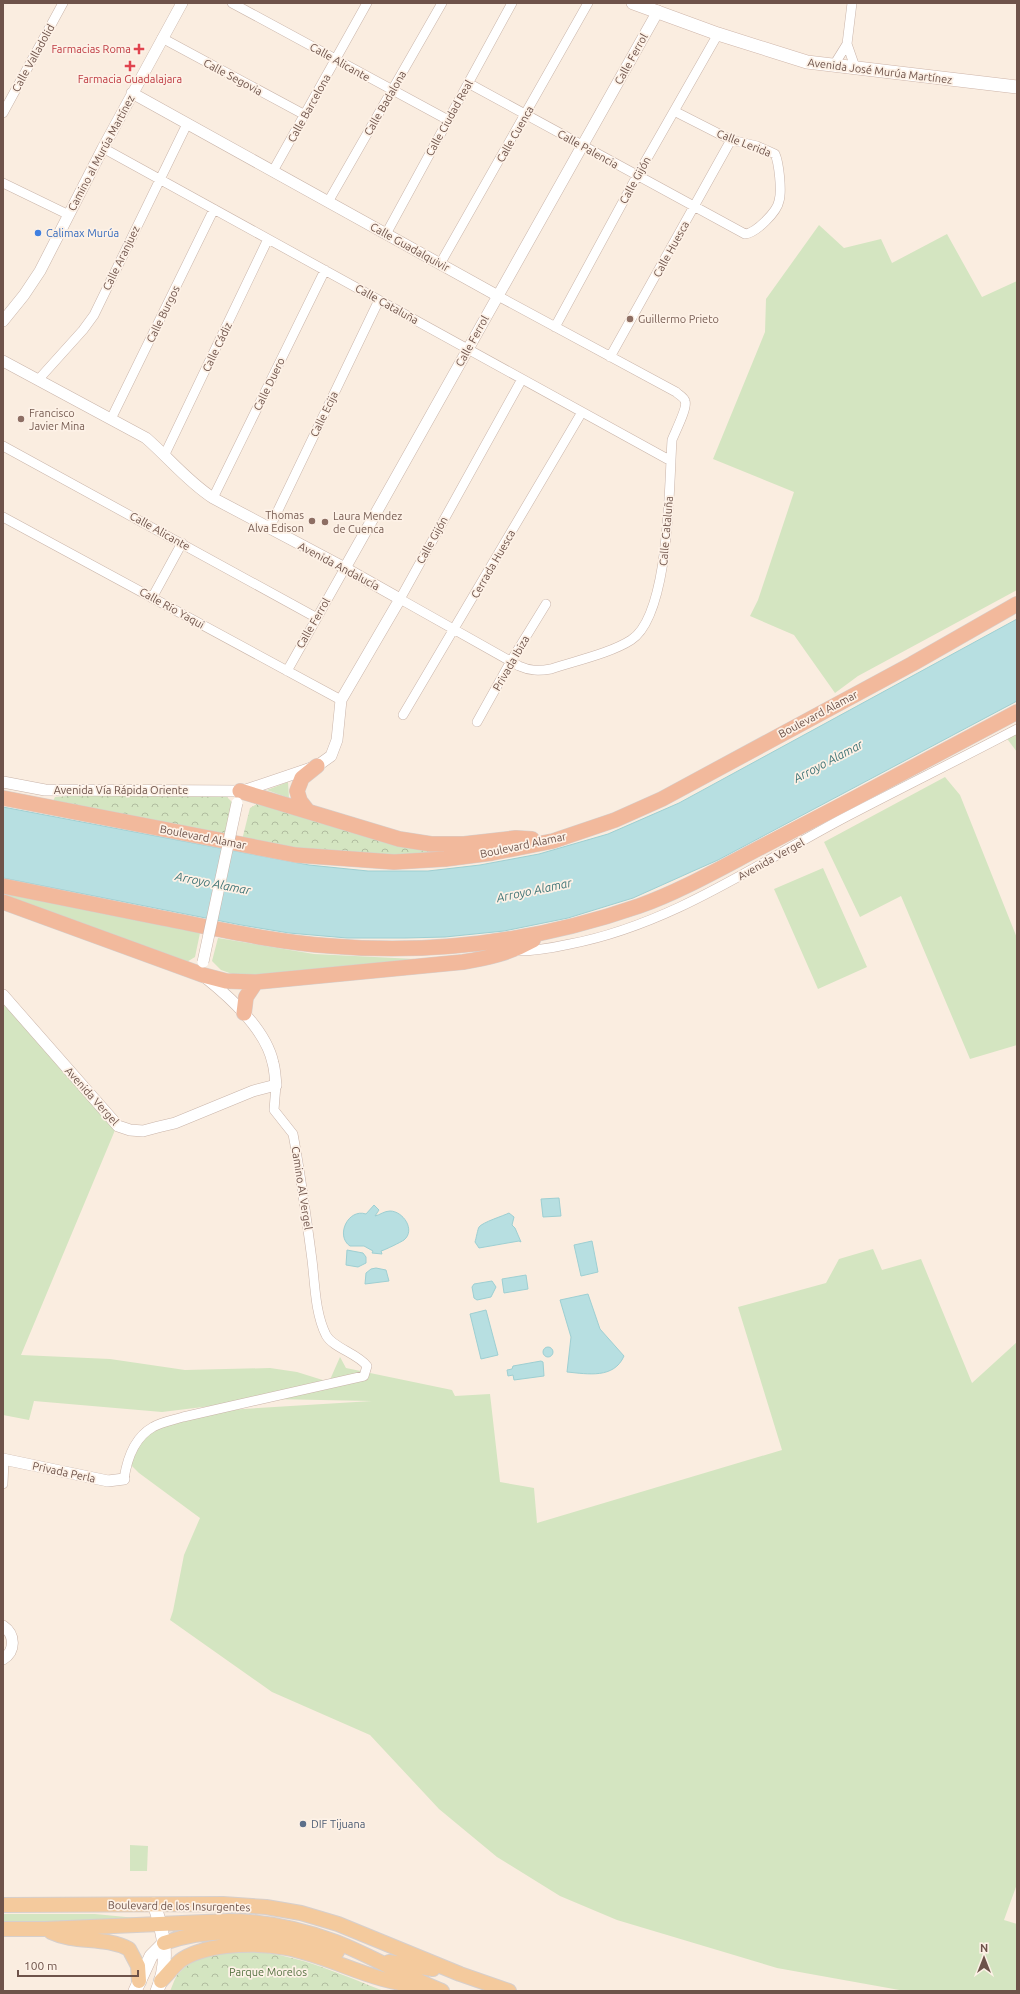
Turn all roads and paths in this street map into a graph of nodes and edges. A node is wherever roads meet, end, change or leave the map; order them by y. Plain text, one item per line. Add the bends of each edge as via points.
1 (63, 3) edge
2 (182, 3) edge
3 (232, 3) edge
4 (367, 3) edge
5 (442, 3) edge
6 (512, 3) edge
7 (588, 3) edge
8 (633, 3) edge
9 (852, 3) edge
10 (658, 11) junction
11 (718, 34) junction
12 (162, 38) junction
13 (846, 44) junction
14 (336, 60) junction
15 (837, 60) junction
16 (853, 61) junction
17 (468, 83) junction
18 (1017, 87) edge
19 (392, 90) junction
20 (132, 94) junction
21 (674, 111) junction
22 (3, 113) edge
23 (526, 114) junction
24 (305, 116) junction
25 (448, 120) junction
26 (188, 124) junction
27 (730, 140) junction
28 (582, 146) junction
29 (103, 148) junction
30 (274, 171) junction
31 (637, 176) junction
32 (159, 179) junction
33 (3, 183) edge
34 (328, 202) junction
35 (695, 207) junction
36 (214, 209) junction
37 (69, 215) junction
38 (386, 234) junction
39 (751, 234) joint
40 (268, 239) junction
41 (440, 264) junction
42 (325, 270) junction
43 (498, 296) junction
44 (379, 300) junction
45 (3, 321) edge
46 (555, 327) junction
47 (468, 349) junction
48 (610, 357) junction
49 (3, 361) edge
50 (522, 379) junction
51 (38, 380) junction
52 (686, 403) joint
53 (582, 412) junction
54 (111, 419) junction
55 (3, 446) edge
56 (165, 454) junction
57 (671, 461) junction
58 (213, 498) junction
59 (3, 517) edge
60 (269, 529) junction
61 (182, 543) junction
62 (345, 568) junction
63 (152, 598) junction
64 (400, 599) junction
65 (546, 604) dead end
66 (1017, 604) edge
67 (317, 618) junction
68 (455, 629) junction
69 (511, 661) junction
70 (287, 671) junction
71 (540, 671) joint
72 (341, 700) junction
73 (1017, 712) edge
74 (403, 715) dead end
75 (477, 722) dead end
76 (1017, 729) edge
77 (316, 766) junction
78 (3, 782) edge
79 (239, 797) junction
80 (3, 798) edge
81 (307, 810) junction
82 (553, 841) junction
83 (3, 886) edge
84 (3, 902) edge
85 (547, 933) junction
86 (512, 951) junction
87 (203, 969) junction
88 (256, 982) junction
89 (3, 995) edge
90 (244, 1013) junction
91 (276, 1084) junction
92 (3, 1459) edge
93 (124, 1479) joint
94 (3, 1484) edge
95 (3, 1626) edge
96 (3, 1659) edge
97 (154, 1904) junction
98 (3, 1905) edge
99 (161, 1924) junction
100 (45, 1929) junction
101 (3, 1930) edge
102 (164, 1943) junction
103 (372, 1959) junction
104 (460, 1974) junction
105 (137, 1986) edge
106 (159, 1986) edge
107 (437, 1989) edge
108 (509, 1991) edge

1 - 22 street, Calle Valladolid
2 - 12 street, Camino al Murúa Martínez
3 - 14 street, Calle Alicante
4 - 14 street, Calle Barcelona
5 - 19 street, Calle Badalona
6 - 17 street, Calle Ciudad Real
7 - 23 street, Calle Cuenca
8 - 10 main road, Avenida José Murúa Martínez
9 - 13 street
10 - 11 main road, Avenida José Murúa Martínez
10 - 28 street, Calle Ferrol
11 - 15 main road, Avenida José Murúa Martínez via 807,62
11 - 21 street, Calle Gijón
12 - 20 street, Camino al Murúa Martínez
12 - 24 street, Calle Segovia
13 - 15 street
13 - 16 street
14 - 19 street, Calle Alicante
14 - 24 street, Calle Barcelona
15 - 16 main road, Avenida José Murúa Martínez
16 - 18 main road, Avenida José Murúa Martínez
17 - 23 street, Calle Palencia
17 - 25 street, Calle Ciudad Real
19 - 25 street, Calle Alicante
19 - 34 street, Calle Badalona
20 - 26 street, Calle Guadalquivir
20 - 29 street, Camino al Murúa Martínez
21 - 27 street, Calle Lerida
21 - 31 street, Calle Gijón
23 - 28 street, Calle Palencia
23 - 41 street, Calle Cuenca
24 - 30 street, Calle Barcelona
25 - 38 street, Calle Ciudad Real
26 - 30 street, Calle Guadalquivir
26 - 32 street, Calle Aranjuez
27 - 35 street, Calle Huesca
27 - 39 street, Calle Lerida via 770,151 777,159 779,201 764,222
28 - 31 street, Calle Palencia
28 - 43 street, Calle Ferrol
29 - 32 street, Calle Cataluña
29 - 37 street, Camino al Murúa Martínez
30 - 34 street, Calle Guadalquivir
31 - 35 street, Calle Palencia
31 - 46 street, Calle Gijón
32 - 36 street, Calle Cataluña
32 - 51 street, Calle Aranjuez via 94,315
33 - 37 street
34 - 38 street, Calle Guadalquivir
35 - 39 street, Calle Palencia via 745,234
35 - 48 street, Calle Huesca
36 - 40 street, Calle Cataluña
36 - 54 street, Calle Burgos
37 - 45 street, Camino al Murúa Martínez via 40,271
38 - 41 street, Calle Guadalquivir
40 - 42 street, Calle Cataluña
40 - 56 street, Calle Cádiz
41 - 43 street, Calle Guadalquivir
42 - 44 street, Calle Cataluña
42 - 58 street, Calle Duero
43 - 46 street, Calle Guadalquivir
43 - 47 street, Calle Ferrol
44 - 47 street, Calle Cataluña
44 - 60 street, Calle Ecija
46 - 48 street, Calle Guadalquivir
47 - 50 street, Calle Cataluña
47 - 62 street, Calle Ferrol
48 - 52 street, Calle Guadalquivir via 676,392
49 - 51 street, Avenida Andalucía
50 - 53 street, Calle Cataluña
50 - 64 street, Calle Gijón
51 - 54 street, Avenida Andalucía
52 - 57 street, Calle Cataluña via 686,409 672,440
53 - 57 street, Calle Cataluña
53 - 68 street, Cerrada Huesca
54 - 56 street, Avenida Andalucía via 146,438
55 - 61 street, Calle Alicante
56 - 58 street, Avenida Andalucía via 198,488
57 - 71 street, Calle Cataluña via 666,551 656,597 641,631 621,645
58 - 60 street, Avenida Andalucía
59 - 63 street, Calle Río Yaqui
60 - 62 street, Avenida Andalucía
61 - 63 street
61 - 67 street, Calle Alicante
62 - 64 street, Avenida Andalucía
62 - 67 street, Calle Ferrol
63 - 70 street, Calle Río Yaqui
64 - 68 street, Avenida Andalucía
64 - 72 street, Calle Gijón
65 - 69 street, Privada Ibiza
66 - 82 highway, Boulevard Alamar via 912,664 662,799 615,820
67 - 70 street, Calle Ferrol
68 - 69 street, Avenida Andalucía
68 - 74 street, Cerrada Huesca
69 - 71 street, Avenida Andalucía via 529,670
69 - 75 street, Privada Ibiza
70 - 72 street, Calle Río Yaqui
72 - 77 street via 331,756
73 - 85 highway via 706,875 642,905
76 - 86 street, Avenida Vergel via 840,820 707,895 642,924 589,940 543,949
77 - 79 street
77 - 81 highway via 302,778 297,791 300,801
78 - 79 street, Avenida Vía Rápida Oriente via 45,790
79 - 81 highway
79 - 87 street, bridge
80 - 82 highway, Boulevard Alamar via 250,847 328,858 394,862 445,859
81 - 82 highway via 399,838 431,844 464,844 516,838
83 - 85 highway via 229,932 330,946 388,949 437,947 483,944
84 - 87 highway
85 - 86 highway
86 - 88 highway via 490,958 463,962
87 - 88 highway via 226,981
87 - 90 street, Camino Al Vergel
88 - 90 highway via 246,998
89 - 91 street, Avenida Vergel via 118,1126 130,1130 143,1131 175,1122
90 - 91 street, Camino Al Vergel via 266,1045 273,1062
91 - 93 street, Camino Al Vergel via 274,1110 293,1134 323,1325 327,1336 362,1359 367,1366 364,1376 183,1417 154,1426 143,1434 127,1460
92 - 93 street, Privada Perla via 108,1481
92 - 94 street
95 - 96 street via 9,1631 13,1641 10,1652
97 - 98 main road, Boulevard de los Insurgentes
97 - 99 main road
97 - 104 main road, Boulevard de los Insurgentes via 223,1904 301,1913 338,1924
99 - 100 main road, Boulevard de los Insurgentes
99 - 102 main road
99 - 103 main road, Boulevard de los Insurgentes via 250,1921 276,1925 337,1942
100 - 101 main road, Boulevard de los Insurgentes
100 - 105 main road via 62,1937 108,1941 129,1949 138,1966
102 - 103 main road via 202,1933 246,1934 287,1938 351,1956
102 - 105 main road via 151,1956
102 - 106 main road via 166,1961
103 - 104 main road
103 - 107 main road, Boulevard de los Insurgentes
104 - 108 main road, Boulevard de los Insurgentes
106 - 107 main road via 180,1961 194,1953 242,1944 287,1948 380,1980

